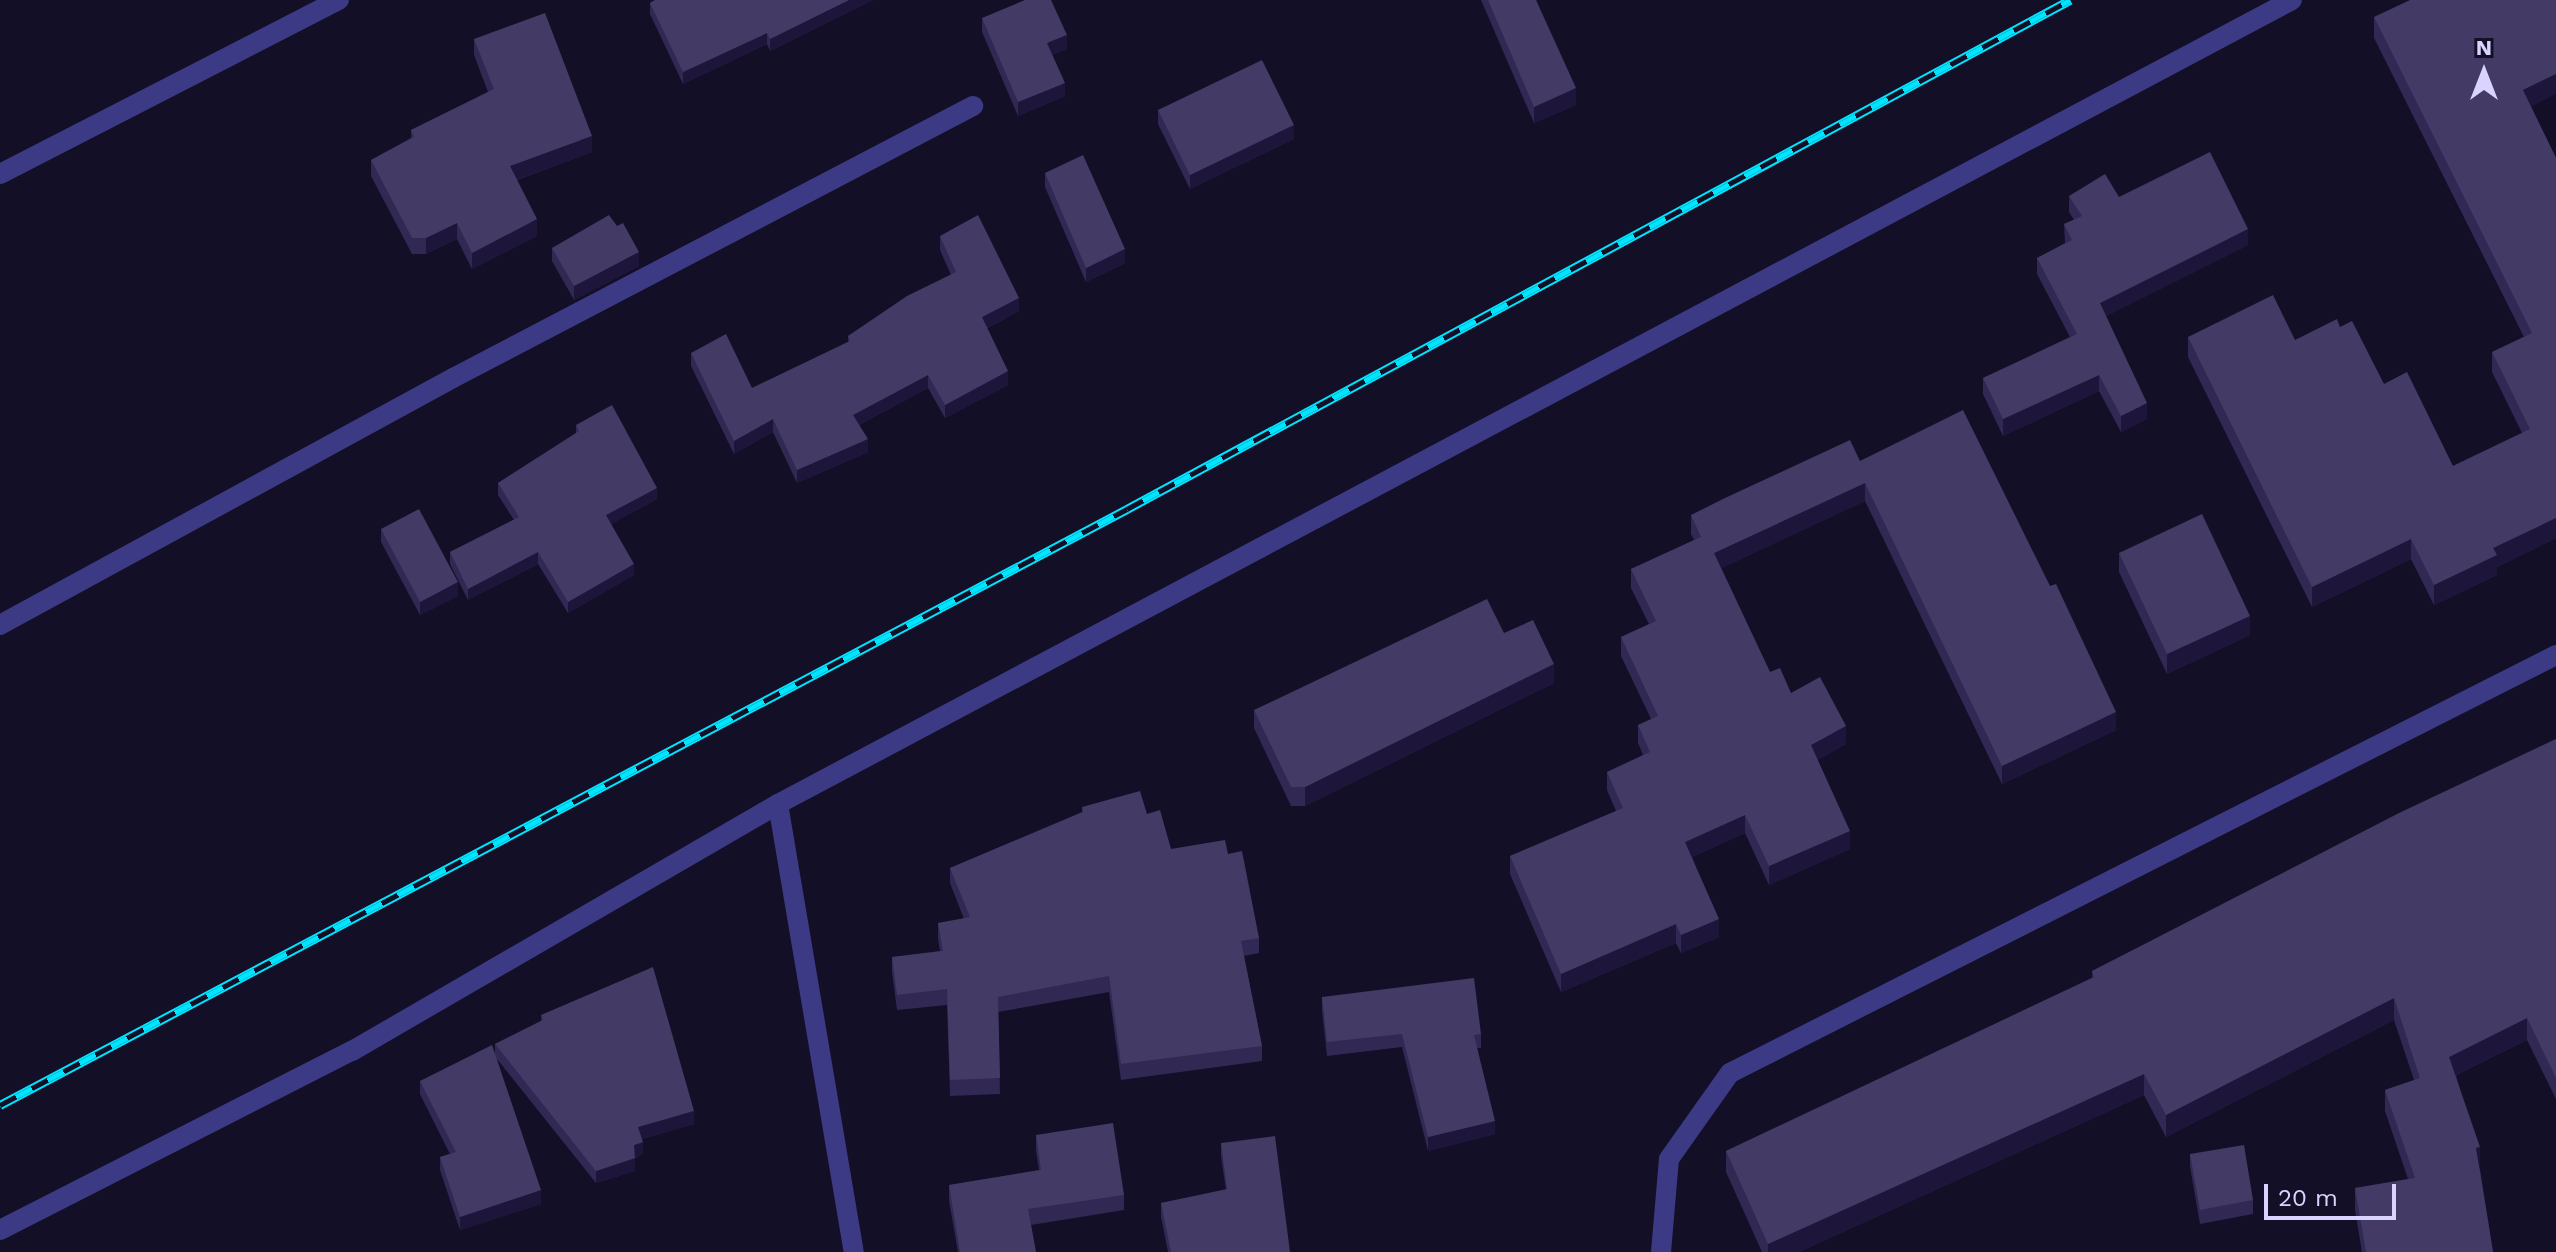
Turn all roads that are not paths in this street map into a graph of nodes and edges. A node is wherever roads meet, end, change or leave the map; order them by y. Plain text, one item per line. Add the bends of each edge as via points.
1 (339, 0) edge
2 (2292, 0) edge
3 (973, 106) dead end
4 (0, 174) edge
5 (0, 625) edge
6 (2556, 655) edge
7 (778, 804) junction
8 (0, 1230) edge
9 (854, 1252) edge
10 (1661, 1252) edge

1 - 4 street
2 - 7 street
3 - 5 street via 453,378
6 - 10 street via 1730,1073 1669,1159
7 - 8 street via 352,1051
7 - 9 street

